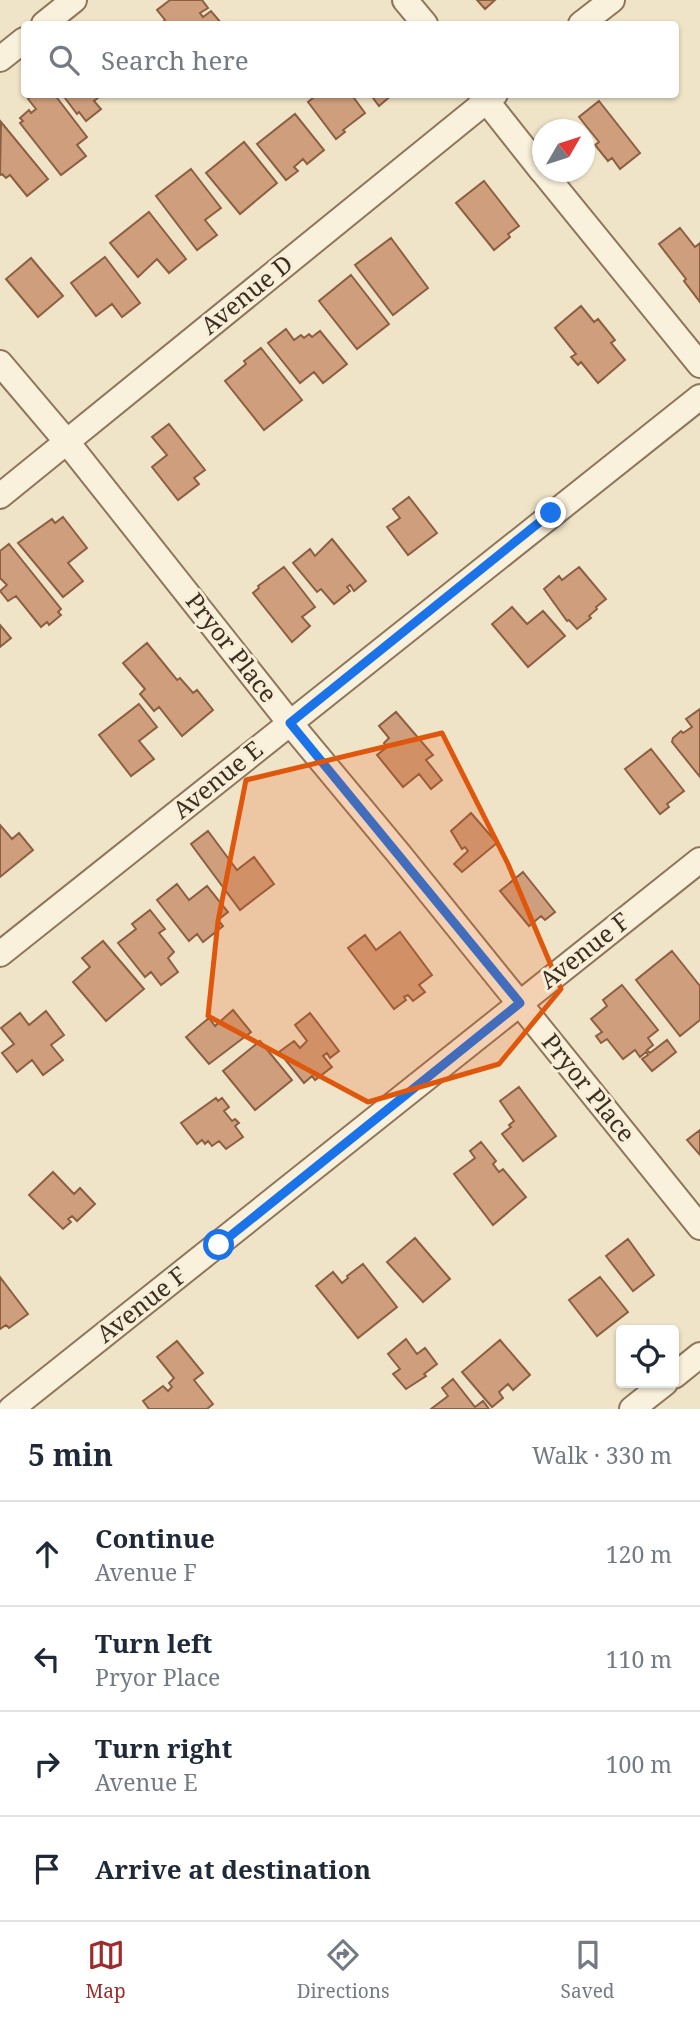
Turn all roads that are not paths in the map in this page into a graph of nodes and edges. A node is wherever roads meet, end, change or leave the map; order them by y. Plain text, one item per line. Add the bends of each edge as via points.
1 (74, 0) edge
2 (405, 0) edge
3 (612, 0) edge
4 (48, 21) edge
5 (422, 21) edge
6 (586, 21) edge
7 (21, 42) edge
8 (0, 59) edge
9 (487, 98) edge
10 (489, 98) edge
11 (532, 156) edge
12 (552, 182) edge
13 (0, 363) edge
14 (700, 365) edge
15 (700, 397) edge
16 (67, 442) junction
17 (0, 496) edge
18 (290, 723) junction
19 (700, 860) edge
20 (0, 954) edge
21 (520, 1003) junction
22 (700, 1227) edge
23 (700, 1355) edge
24 (679, 1372) edge
25 (659, 1388) edge
26 (11, 1409) edge
27 (632, 1409) edge

1 - 4 street
2 - 5 street
3 - 6 street
7 - 8 street
9 - 16 street, Avenue D
10 - 11 street
12 - 14 street
13 - 16 street, Pryor Place
15 - 18 street, Avenue E
16 - 17 street, Avenue D
16 - 18 street, Pryor Place
18 - 20 street, Avenue E
18 - 21 street, Pryor Place
19 - 21 street, Avenue F
21 - 22 street, Pryor Place
21 - 26 street, Avenue F
23 - 24 street
25 - 27 street

